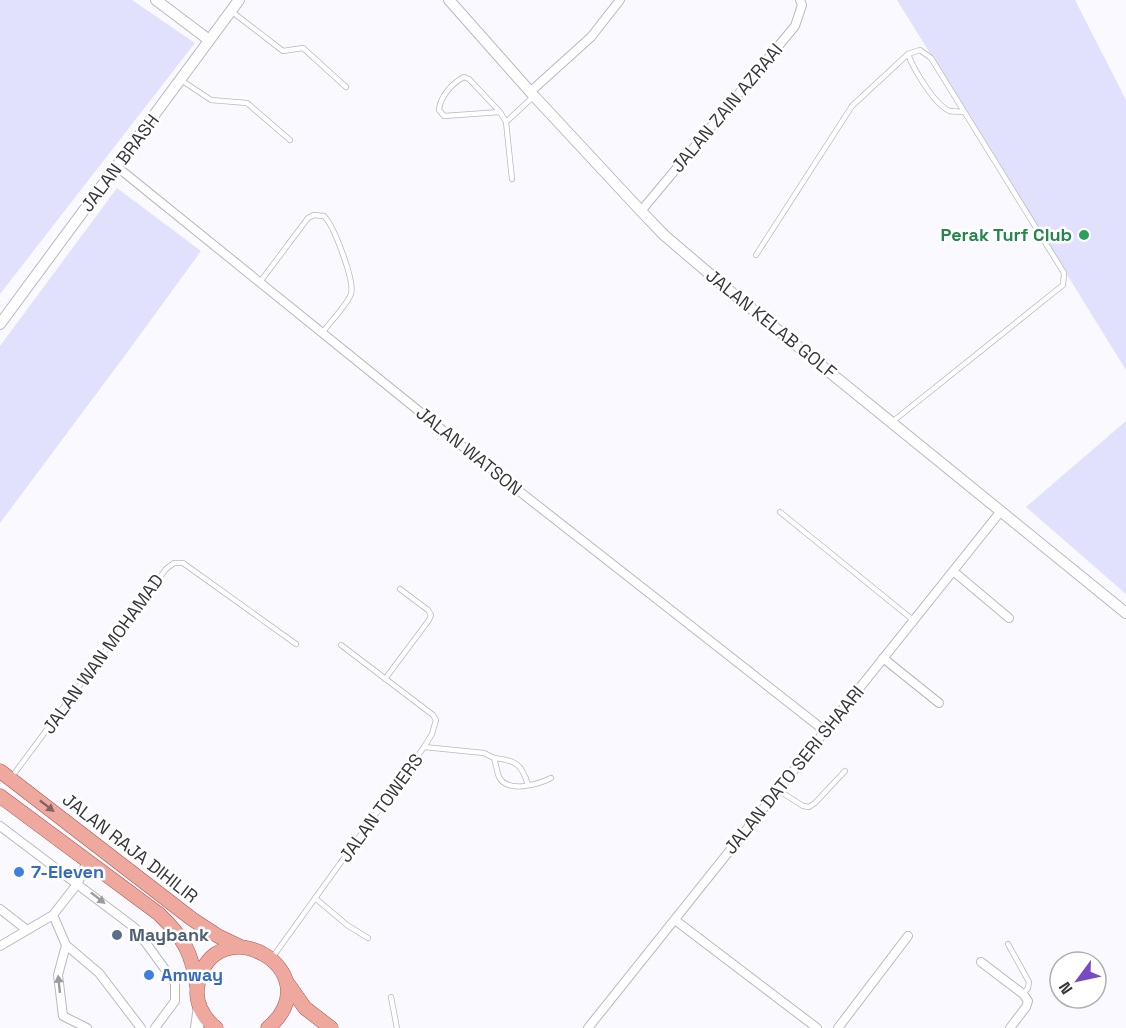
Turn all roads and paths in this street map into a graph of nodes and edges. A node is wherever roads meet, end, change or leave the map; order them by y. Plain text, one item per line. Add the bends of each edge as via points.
1 (156, 0) edge
2 (239, 0) edge
3 (449, 0) edge
4 (620, 0) edge
5 (800, 0) edge
6 (231, 11) junction
7 (209, 40) junction
8 (908, 54) junction
9 (181, 80) junction
10 (346, 87) dead end
11 (532, 94) junction
12 (500, 112) junction
13 (964, 112) junction
14 (506, 122) junction
15 (290, 140) dead end
16 (116, 166) junction
17 (512, 179) dead end
18 (641, 211) junction
19 (756, 255) dead end
20 (260, 282) junction
21 (0, 324) edge
22 (323, 332) junction
23 (891, 422) junction
24 (1000, 511) junction
25 (780, 512) dead end
26 (953, 571) junction
27 (400, 590) dead end
28 (1126, 613) edge
29 (1010, 618) dead end
30 (913, 620) junction
31 (296, 644) dead end
32 (341, 645) dead end
33 (883, 658) junction
34 (385, 678) junction
35 (939, 703) dead end
36 (825, 730) junction
37 (424, 747) junction
38 (494, 758) junction
39 (844, 771) dead end
40 (5, 775) edge
41 (551, 778) dead end
42 (528, 785) junction
43 (778, 790) junction
44 (0, 796) edge
45 (0, 826) edge
46 (87, 861) junction
47 (78, 883) junction
48 (315, 898) junction
49 (0, 909) edge
50 (52, 915) junction
51 (675, 920) junction
52 (27, 930) junction
53 (908, 936) dead end
54 (368, 938) dead end
55 (1008, 944) dead end
56 (66, 945) junction
57 (0, 946) edge
58 (241, 947) junction
59 (272, 958) junction
60 (981, 962) dead end
61 (285, 979) junction
62 (197, 987) junction
63 (1023, 994) junction
64 (391, 997) dead end
65 (200, 1006) junction
66 (87, 1028) edge
67 (141, 1028) edge
68 (155, 1028) edge
69 (197, 1028) edge
70 (216, 1028) edge
71 (268, 1028) edge
72 (331, 1028) edge
73 (397, 1028) edge
74 (588, 1028) edge
75 (817, 1028) edge
76 (838, 1028) edge
77 (1010, 1028) edge

1 - 7 street
2 - 6 street, JALAN BRASH
3 - 11 street, JALAN KELAB GOLF
4 - 11 street via 591,37
5 - 18 street, JALAN ZAIN AZRAAI via 795,26
6 - 7 street, JALAN BRASH
6 - 10 lane via 283,51 303,48
7 - 9 street, JALAN BRASH
8 - 13 lane via 940,105
8 - 13 lane via 920,50 931,58
8 - 19 lane via 852,106
9 - 15 lane via 211,100 247,103
9 - 16 street, JALAN BRASH
11 - 14 lane
11 - 18 street, JALAN KELAB GOLF
12 - 12 lane via 444,116 439,110 440,101 464,76
12 - 14 lane
13 - 23 lane via 1065,278 1063,285
14 - 17 lane
16 - 20 street, JALAN WATSON
16 - 21 street, JALAN BRASH
18 - 23 street, JALAN KELAB GOLF via 726,288
20 - 22 street, JALAN WATSON
20 - 22 lane via 308,218 324,216 352,284 350,296
22 - 36 street, JALAN WATSON
23 - 24 street, JALAN KELAB GOLF
24 - 26 street, JALAN DATO SERI SHAARI
24 - 28 street, JALAN KELAB GOLF
25 - 30 lane
26 - 29 street
26 - 30 street, JALAN DATO SERI SHAARI
27 - 34 lane via 431,615
30 - 33 street, JALAN DATO SERI SHAARI
31 - 40 lane, JALAN WAN MOHAMAD via 183,563 174,563
32 - 34 lane
33 - 35 street
33 - 36 street, JALAN DATO SERI SHAARI
34 - 37 lane via 436,720
36 - 43 street, JALAN DATO SERI SHAARI
37 - 38 lane, JALAN TOWERS via 484,753
37 - 48 lane, JALAN TOWERS
38 - 42 lane, JALAN TOWERS via 516,763
38 - 42 lane via 504,783
39 - 43 lane via 809,807
40 -> 58 main road, JALAN RAJA DIHILIR via 192,919
41 - 42 lane
43 - 51 street, JALAN DATO SERI SHAARI
44 - 46 main road, JALAN RAJA DIHILIR
45 - 47 street
46 - 47 street
46 - 62 main road, JALAN RAJA DIHILIR via 177,931 187,946
47 - 50 street
47 -> 68 street via 135,927 175,983 175,1000
48 - 54 lane
48 - 59 lane, JALAN TOWERS
49 - 52 street
50 - 52 street
50 - 56 street
51 - 74 street, JALAN DATO SERI SHAARI
51 - 75 street
52 - 57 street
53 - 76 street
55 - 63 lane via 1029,982
66 -> 56 street via 63,1016 58,975
56 - 67 street via 99,974
58 - 59 main road, JALAN RAJA DIHILIR
58 - 62 main road via 217,954 207,963
59 - 61 main road
60 - 63 street
61 - 71 main road via 284,1008
61 - 72 main road via 305,1008
62 - 65 main road, JALAN RAJA DIHILIR
63 - 77 street via 1028,1001 1026,1007
64 - 73 lane
65 - 69 main road
65 - 70 main road

